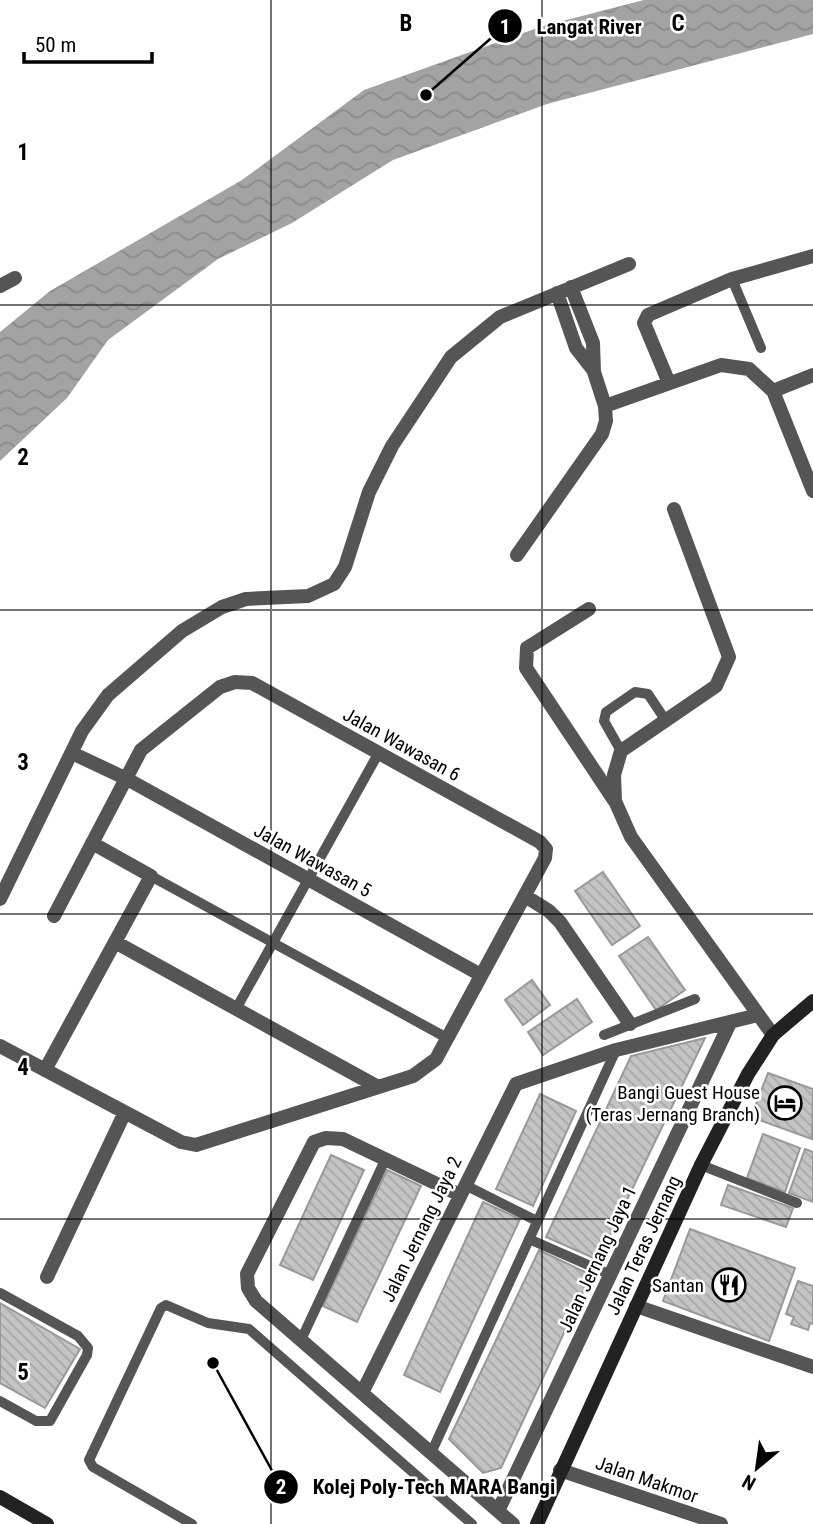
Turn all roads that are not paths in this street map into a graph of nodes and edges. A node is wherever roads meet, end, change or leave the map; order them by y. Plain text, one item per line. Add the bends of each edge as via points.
1 (813, 256) edge
2 (629, 264) dead end
3 (15, 278) dead end
4 (732, 279) junction
5 (0, 286) edge
6 (571, 287) junction
7 (557, 293) junction
8 (761, 348) dead end
9 (594, 372) junction
10 (813, 375) edge
11 (669, 383) junction
12 (773, 391) junction
13 (605, 406) junction
14 (813, 491) edge
15 (674, 509) dead end
16 (517, 555) dead end
17 (589, 609) dead end
18 (666, 721) junction
19 (621, 751) junction
20 (72, 753) junction
21 (378, 754) junction
22 (127, 779) junction
23 (615, 801) junction
24 (92, 843) junction
25 (151, 876) junction
26 (308, 880) junction
27 (524, 896) junction
28 (0, 899) edge
29 (54, 916) dead end
30 (116, 942) junction
31 (273, 943) junction
32 (481, 975) junction
33 (695, 999) dead end
34 (813, 1001) edge
35 (236, 1009) junction
36 (758, 1015) junction
37 (730, 1023) junction
38 (630, 1024) junction
39 (604, 1035) dead end
40 (773, 1035) junction
41 (447, 1038) junction
42 (0, 1046) edge
43 (616, 1050) junction
44 (45, 1070) junction
45 (378, 1087) junction
46 (125, 1112) junction
47 (386, 1158) junction
48 (701, 1165) junction
49 (462, 1190) junction
50 (797, 1203) dead end
51 (537, 1222) junction
52 (529, 1239) junction
53 (611, 1276) junction
54 (47, 1277) dead end
55 (0, 1293) edge
56 (636, 1306) junction
57 (301, 1340) junction
58 (813, 1367) edge
59 (362, 1393) junction
60 (0, 1401) edge
61 (432, 1451) junction
62 (560, 1470) junction
63 (0, 1497) edge
64 (498, 1511) junction
65 (47, 1524) edge
66 (192, 1524) edge
67 (472, 1524) edge
68 (513, 1524) edge
69 (537, 1524) edge
70 (721, 1524) edge

1 - 4 street
2 - 6 street
3 - 5 street
4 - 8 lane
4 - 11 street via 645,318
6 - 7 street
6 - 9 street via 593,343
7 - 9 street via 576,348
7 - 20 street via 500,317 451,357 392,446 369,492 345,567 334,584 308,597 246,599 222,607 182,631 108,695
9 - 13 street
10 - 12 street
11 - 12 street via 709,368 735,365 765,380
11 - 13 street
12 - 14 street
13 - 16 street via 602,434
15 - 18 street via 730,657 716,686
17 - 23 street via 527,648 526,668
18 - 19 street
18 - 19 lane via 648,694 635,692 606,712 604,721
19 - 23 street via 614,775
20 - 22 street, Jalan Wawasan 5
20 - 28 street
21 - 22 street, Jalan Wawasan 6 via 252,683 235,682 220,687 141,750
21 - 26 lane
21 - 27 street, Jalan Wawasan 6 via 540,842 546,849 545,858
22 - 24 street
22 - 26 street, Jalan Wawasan 5
23 - 36 street via 631,838
24 - 25 street
24 - 29 street
25 - 30 street
25 - 31 lane
26 - 31 lane
26 - 32 street, Jalan Wawasan 5
27 - 32 street
27 - 38 street via 561,922
30 - 35 street
30 - 44 street
31 - 35 lane
31 - 41 lane
32 - 41 street
33 - 38 lane
34 - 40 main road, Jalan Teras Jernang
35 - 45 street
36 - 37 street
36 - 40 street
37 - 43 street
37 - 53 street, Jalan Jernang Jaya 1
38 - 39 lane
40 - 48 main road, Jalan Teras Jernang
41 - 45 street via 436,1059 413,1076
42 - 44 street
43 - 49 street, Jalan Jernang Jaya 2 via 516,1084
43 - 51 lane
44 - 46 street
45 - 46 street via 196,1145 181,1142
46 - 54 street
47 - 49 street
47 - 57 lane
47 - 57 street via 344,1139 314,1142 247,1274 256,1301
48 - 50 lane
48 - 56 main road, Jalan Teras Jernang
49 - 51 lane
49 - 59 street, Jalan Jernang Jaya 2
51 - 52 lane
52 - 53 lane
52 - 61 lane
53 - 64 street, Jalan Jernang Jaya 1
55 - 60 lane via 78,1336 88,1348 50,1421 36,1421
56 - 58 street
56 - 62 main road, Jalan Teras Jernang
57 - 59 street
59 - 61 street
61 - 64 street
62 - 69 main road, Jalan Teras Jernang
62 - 70 street, Jalan Makmor
63 - 65 main road
64 - 68 street
66 - 67 lane via 89,1460 166,1305 208,1323 250,1329

